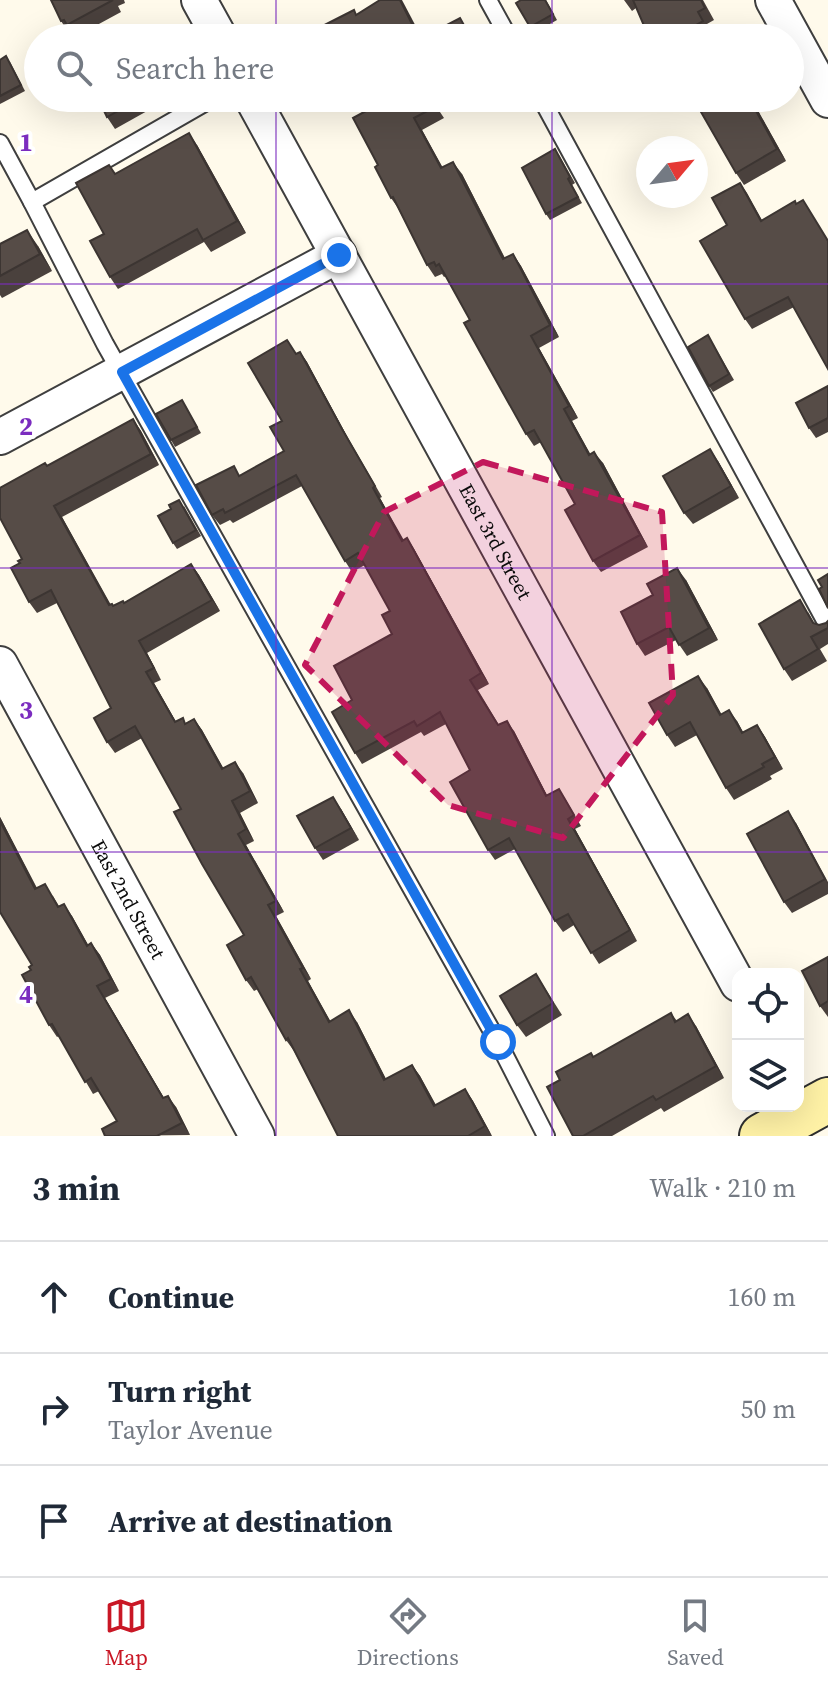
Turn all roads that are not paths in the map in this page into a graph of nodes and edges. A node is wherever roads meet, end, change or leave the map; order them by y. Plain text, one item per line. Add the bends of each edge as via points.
1 (199, 0) edge
2 (488, 0) edge
3 (773, 0) edge
4 (212, 24) edge
5 (501, 24) edge
6 (786, 24) edge
7 (804, 56) edge
8 (828, 100) edge
9 (189, 112) edge
10 (260, 112) edge
11 (549, 112) edge
12 (0, 143) edge
13 (32, 202) junction
14 (339, 255) junction
15 (122, 372) junction
16 (0, 437) edge
17 (828, 626) edge
18 (0, 664) edge
19 (732, 973) edge
20 (811, 1102) edge
21 (257, 1136) edge
22 (546, 1136) edge
23 (762, 1136) edge

1 - 4 street
2 - 5 lane
3 - 6 street
7 - 8 street
9 - 13 lane
10 - 14 street, East 3rd Street
11 - 17 lane
12 - 13 lane
13 - 15 lane
14 - 15 street
14 - 19 street, East 3rd Street
15 - 16 street
15 - 22 lane
18 - 21 street, East 2nd Street
20 - 23 main road

